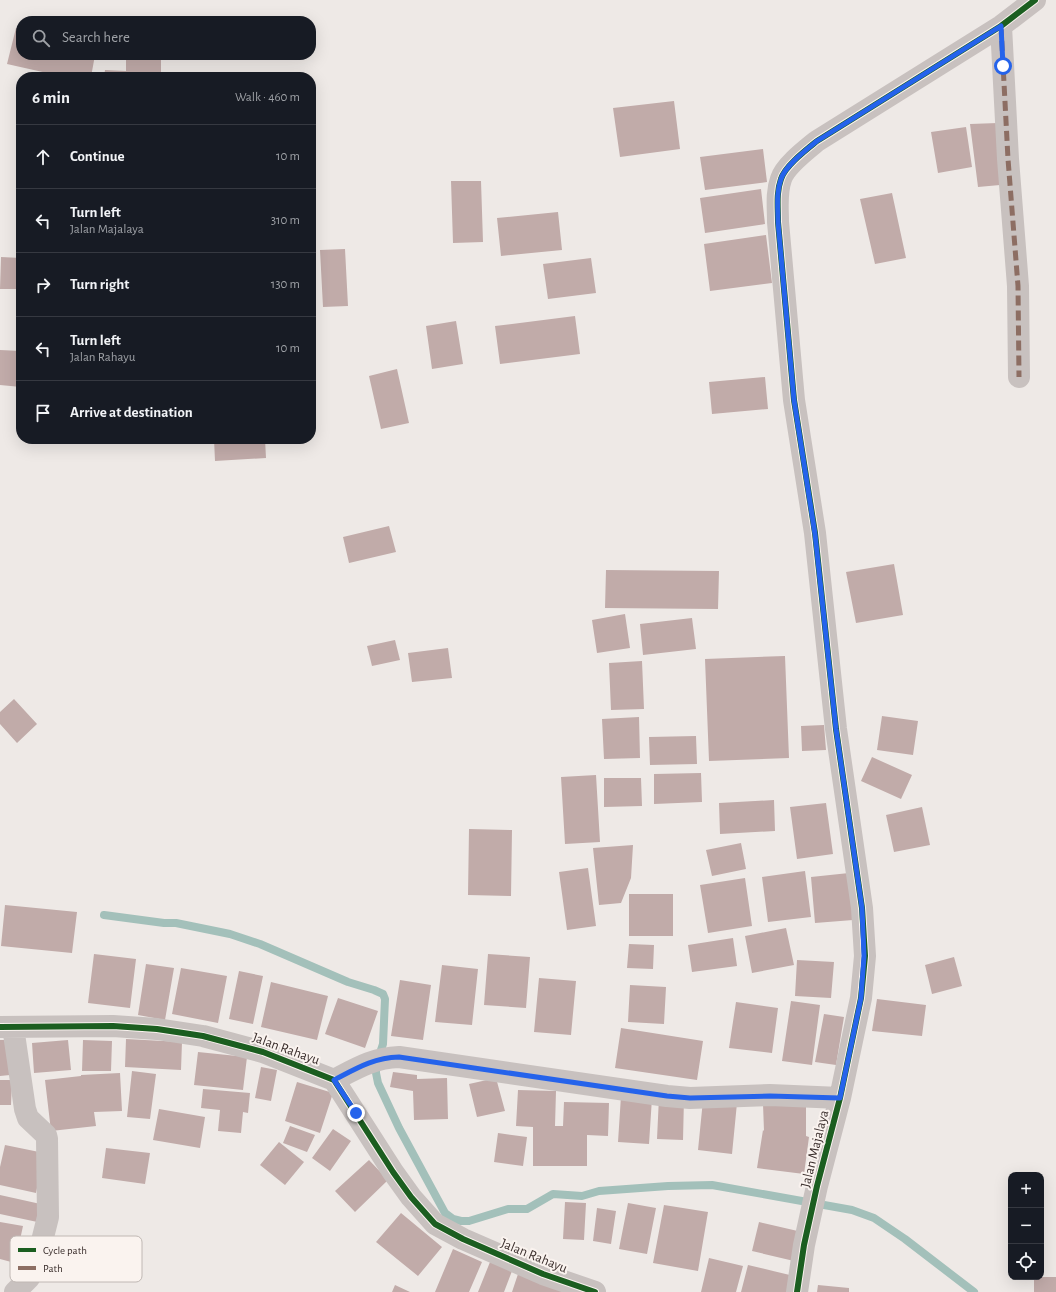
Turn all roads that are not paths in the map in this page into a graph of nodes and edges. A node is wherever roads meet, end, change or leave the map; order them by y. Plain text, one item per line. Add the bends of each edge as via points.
1 (1035, 0) edge
2 (1001, 26) junction
3 (1020, 377) dead end
4 (6, 1027) edge
5 (334, 1080) junction
6 (840, 1098) junction
7 (43, 1236) edge
8 (26, 1282) edge
9 (15, 1292) edge
10 (595, 1292) edge
11 (797, 1292) edge

1 - 2 street, Jalan Majalaya
2 - 3 street via 1018,286
2 - 6 street, Jalan Majalaya via 817,141 793,161 781,177 777,196 794,400 815,534 836,729 862,908 864,956 861,998
4 - 5 street, Jalan Rahayu via 120,1027 196,1035 263,1052
4 - 7 street via 28,1118 47,1139 48,1218
5 - 6 street via 379,1059 399,1057 667,1096
5 - 10 street, Jalan Rahayu via 392,1172 435,1224 462,1239 543,1274
6 - 11 street, Jalan Majalaya via 817,1186
8 - 9 street

